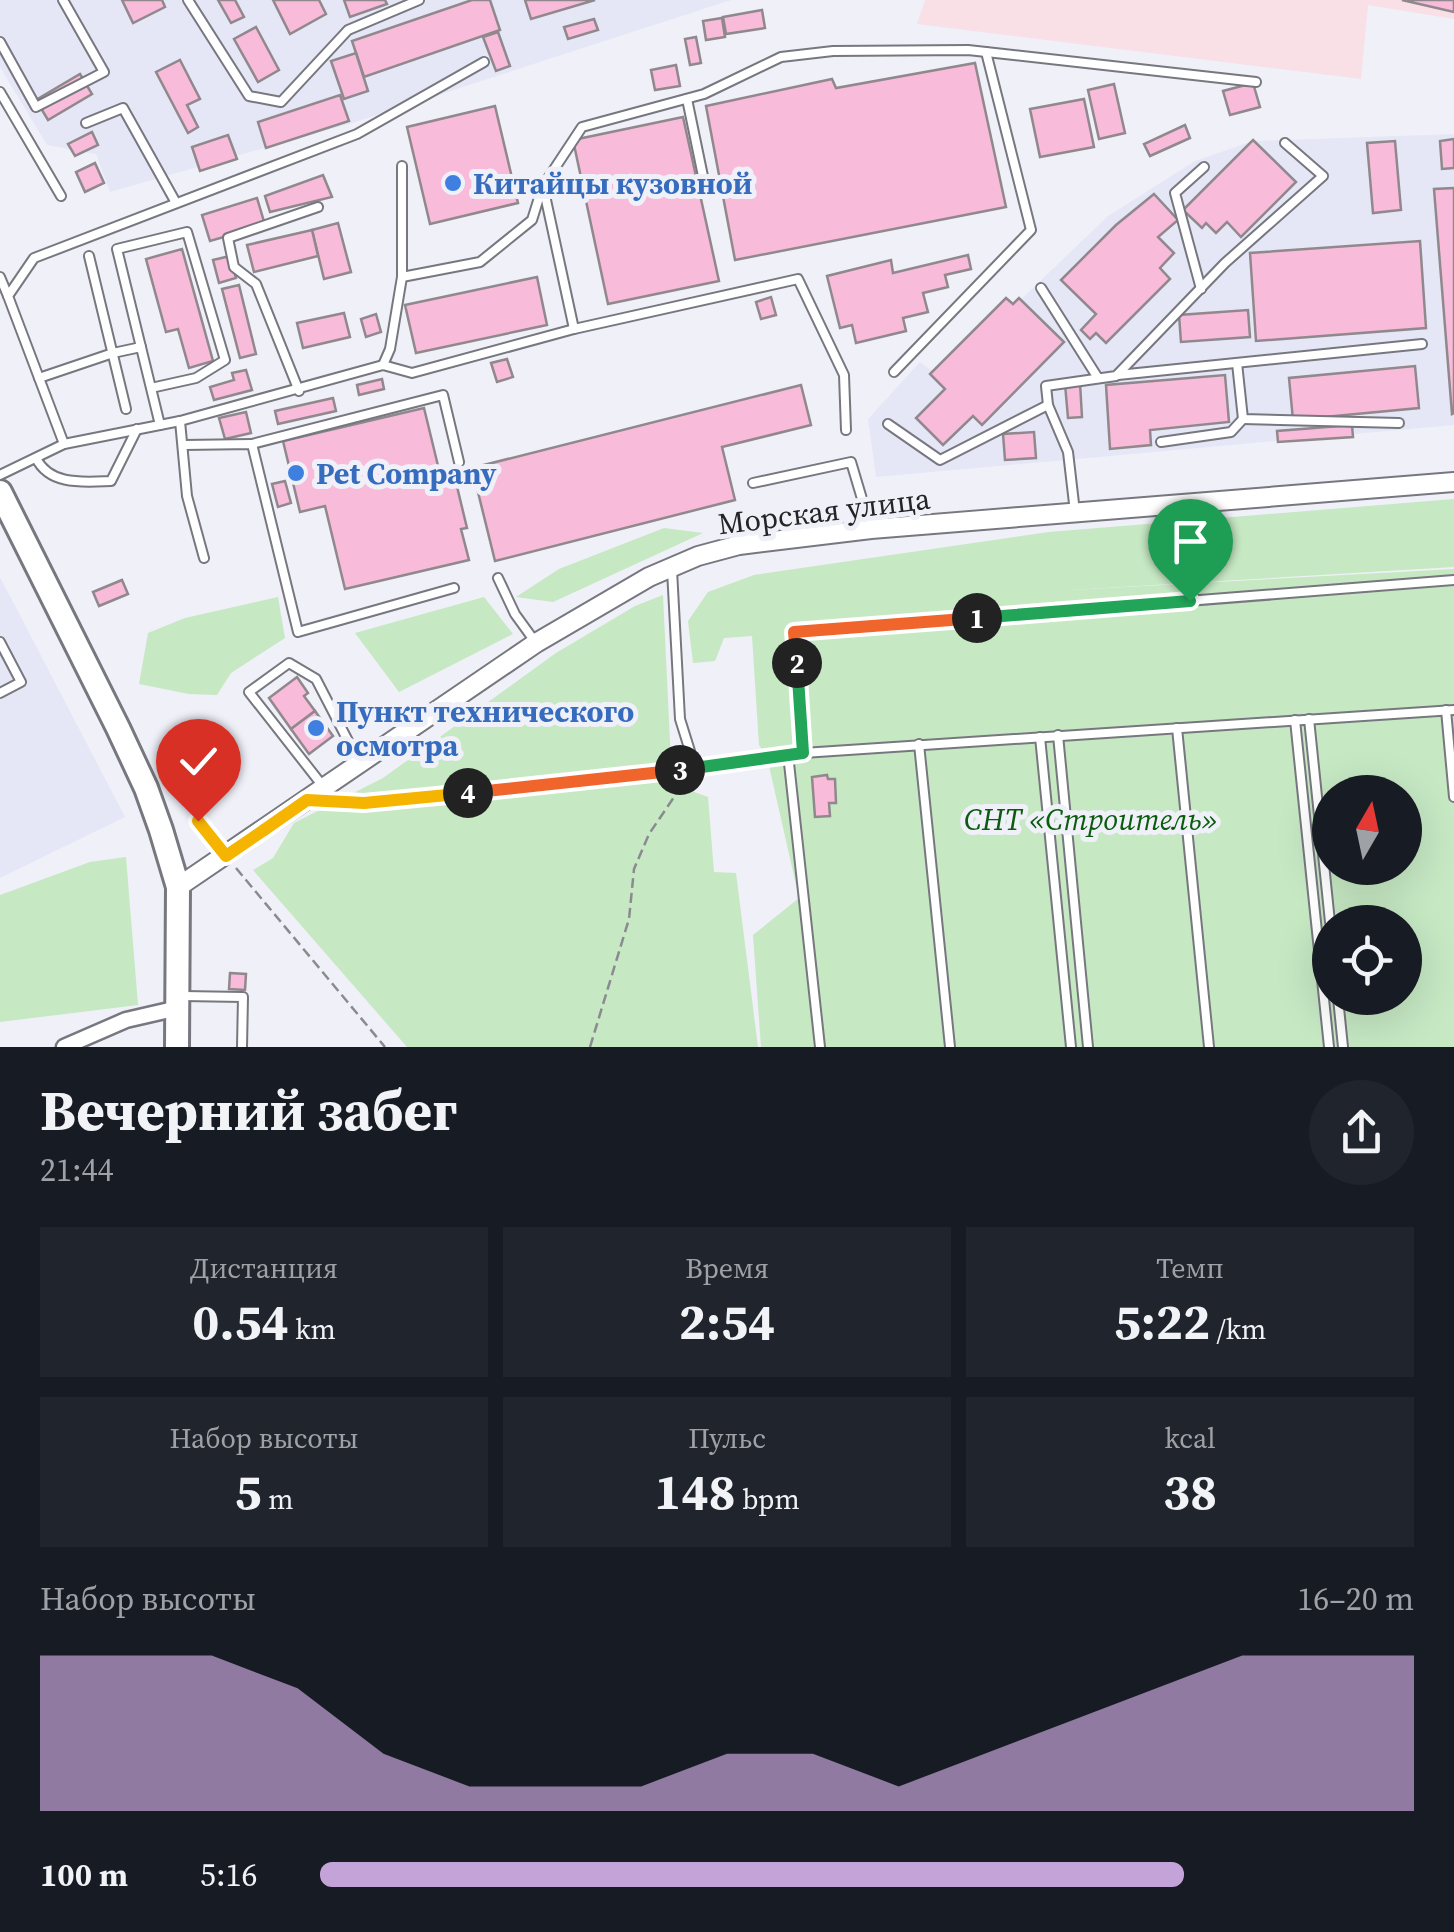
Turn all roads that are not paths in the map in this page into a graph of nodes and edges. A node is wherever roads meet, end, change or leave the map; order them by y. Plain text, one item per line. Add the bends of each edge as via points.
1 (63, 0) edge
2 (188, 0) edge
3 (419, 0) edge
4 (0, 42) edge
5 (986, 52) junction
6 (484, 62) dead end
7 (1256, 82) dead end
8 (0, 92) edge
9 (687, 99) junction
10 (86, 123) dead end
11 (1286, 143) dead end
12 (402, 166) dead end
13 (1204, 167) dead end
14 (704, 182) dead end
15 (542, 186) junction
16 (61, 196) dead end
17 (176, 201) junction
18 (318, 207) dead end
19 (89, 256) dead end
20 (402, 276) junction
21 (0, 278) edge
22 (1041, 288) dead end
23 (1201, 288) junction
24 (8, 296) junction
25 (574, 329) junction
26 (1422, 344) dead end
27 (141, 347) junction
28 (113, 353) junction
29 (1237, 363) junction
30 (383, 365) junction
31 (894, 372) dead end
32 (1116, 376) junction
33 (39, 378) junction
34 (1098, 378) junction
35 (151, 388) junction
36 (299, 391) junction
37 (1048, 405) junction
38 (126, 409) dead end
39 (1243, 419) junction
40 (180, 421) junction
41 (1399, 423) dead end
42 (888, 424) dead end
43 (160, 425) junction
44 (137, 429) junction
45 (846, 430) dead end
46 (1160, 442) dead end
47 (64, 444) junction
48 (252, 444) junction
49 (184, 445) junction
50 (36, 458) junction
51 (459, 462) dead end
52 (0, 475) edge
53 (1454, 482) edge
54 (753, 483) dead end
55 (0, 492) edge
56 (1075, 512) junction
57 (871, 529) junction
58 (204, 558) dead end
59 (671, 565) junction
60 (498, 578) dead end
61 (1454, 580) edge
62 (454, 588) dead end
63 (0, 642) edge
64 (536, 643) junction
65 (0, 693) edge
66 (1450, 710) edge
67 (1308, 719) junction
68 (1294, 720) junction
69 (1176, 728) junction
70 (1058, 735) junction
71 (1040, 736) junction
72 (919, 744) junction
73 (803, 753) junction
74 (788, 754) junction
75 (360, 764) junction
76 (324, 788) junction
77 (1454, 797) edge
78 (178, 887) junction
79 (1328, 905) edge
80 (178, 1002) junction
81 (1340, 1015) edge
82 (64, 1047) edge
83 (178, 1047) edge
84 (242, 1047) edge
85 (820, 1047) edge
86 (950, 1047) edge
87 (1071, 1047) edge
88 (1088, 1047) edge
89 (1209, 1047) edge
90 (1330, 1047) edge
91 (1344, 1047) edge

1 - 4 lane via 104,72 36,107
2 - 3 lane via 249,96 282,102 348,30
5 - 7 lane
5 - 9 lane via 781,57
5 - 31 lane via 1031,230
6 - 17 lane via 358,134
8 - 16 lane
9 - 14 lane
9 - 15 lane via 582,127
10 - 17 lane via 123,108
11 - 23 lane via 1323,176
12 - 20 lane
13 - 23 lane via 1174,193
15 - 20 lane via 532,220 480,262
15 - 25 lane
17 - 24 lane via 34,258
18 - 36 lane via 228,238 234,267 256,284
19 - 28 lane
20 - 30 lane
21 - 24 lane
22 - 34 lane
23 - 32 lane
24 - 33 lane
25 - 30 lane via 412,374
25 - 45 lane via 798,279 844,375
26 - 29 lane
27 - 28 lane
27 - 35 lane
27 - 35 lane via 117,249 187,232 225,360 196,378
28 - 33 lane
28 - 38 lane
29 - 32 lane
29 - 39 lane
30 - 36 lane
32 - 34 lane
33 - 47 lane
34 - 37 lane via 1046,386
35 - 43 lane
36 - 40 lane
37 - 42 lane via 940,460
37 - 56 lane via 1068,452
39 - 41 lane
39 - 46 lane via 1231,432
40 - 43 lane
40 - 49 lane
43 - 44 lane
44 - 47 lane
44 - 50 lane via 111,482 68,482 42,469
47 - 50 lane
48 - 49 lane
48 - 51 lane via 443,395
48 - 62 lane via 298,632
49 - 58 lane via 187,496
50 - 52 lane
53 - 56 street, Морская улица
54 - 57 lane via 851,462
55 - 78 main road via 146,788
56 - 57 street, Морская улица
57 - 59 street, Морская улица via 739,545
59 - 64 street, Морская улица
59 - 74 lane via 680,718 696,767
60 - 64 lane
61 - 73 lane via 794,632
63 - 65 lane via 21,682
64 - 75 street, Морская улица
66 - 67 lane
66 - 77 lane
67 - 68 lane
67 - 79 lane
68 - 69 lane
68 - 90 lane
69 - 70 lane
69 - 89 lane
70 - 71 lane
70 - 88 lane
71 - 72 lane
71 - 87 lane
72 - 73 lane
72 - 86 lane
73 - 74 lane
74 - 85 lane
75 - 76 street, Морская улица
75 - 76 lane via 316,679 288,663 248,692
76 - 78 street, Морская улица
78 - 80 main road
80 - 82 street
80 - 83 main road
80 - 84 lane via 243,997
81 - 91 lane

